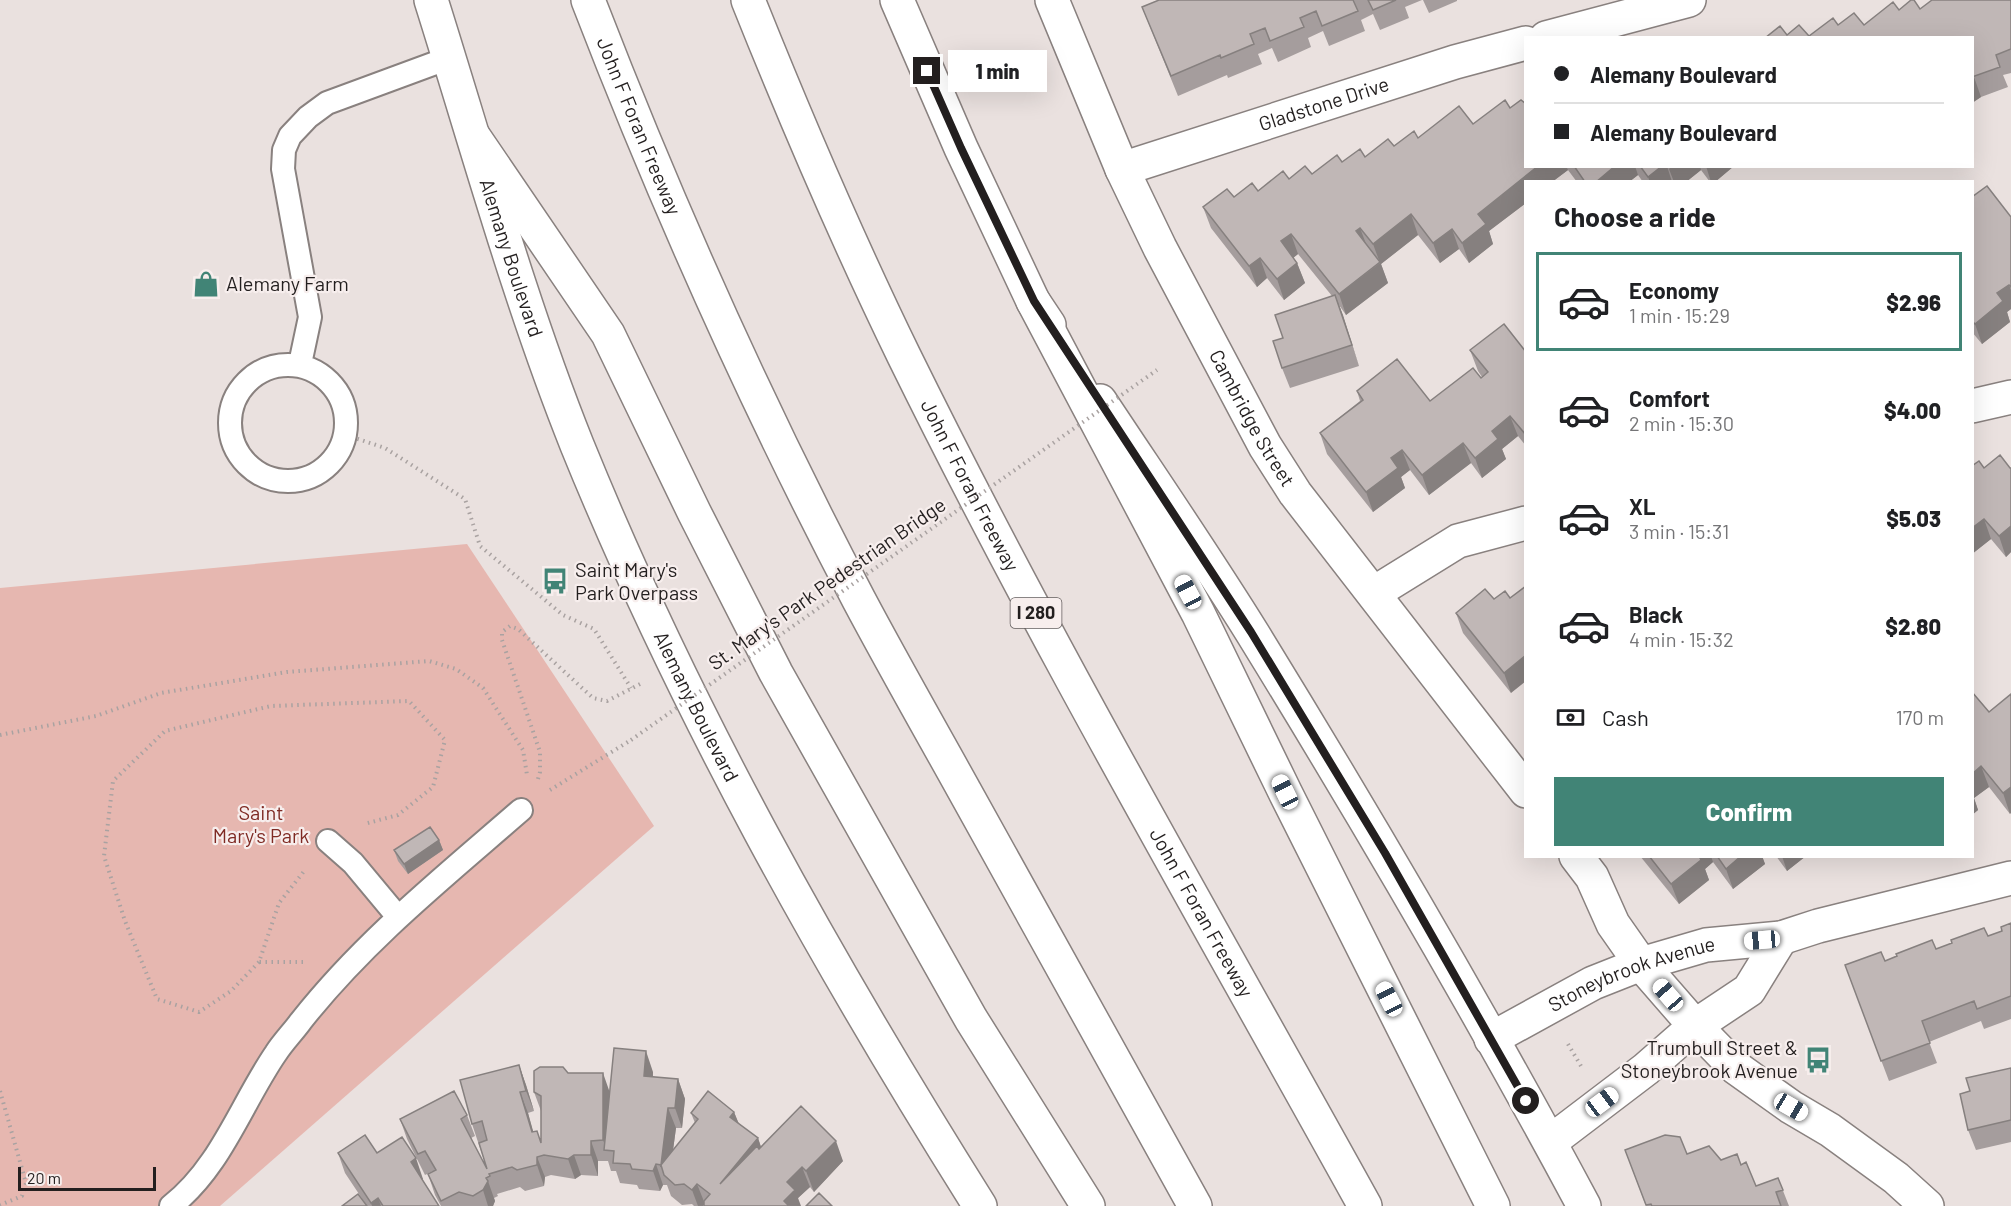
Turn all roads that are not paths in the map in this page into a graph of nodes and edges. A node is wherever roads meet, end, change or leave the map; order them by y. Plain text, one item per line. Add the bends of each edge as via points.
1 (431, 0) edge
2 (588, 0) edge
3 (748, 0) edge
4 (897, 0) edge
5 (1052, 0) edge
6 (1689, 0) edge
7 (1554, 36) edge
8 (1524, 44) edge
9 (449, 58) junction
10 (474, 137) junction
11 (1122, 169) junction
12 (1034, 301) junction
13 (300, 364) junction
14 (2011, 397) edge
15 (1974, 406) edge
16 (1524, 524) edge
17 (1374, 592) junction
18 (1524, 788) edge
19 (521, 810) dead end
20 (328, 841) road end
21 (1578, 858) edge
22 (2011, 878) edge
23 (398, 917) junction
24 (1781, 938) junction
25 (1641, 964) junction
26 (1695, 1026) junction
27 (1491, 1039) junction
28 (1550, 1142) junction
29 (171, 1206) edge
30 (980, 1206) edge
31 (1088, 1206) edge
32 (1195, 1206) edge
33 (1365, 1206) edge
34 (1493, 1206) edge
35 (1584, 1206) edge
36 (1927, 1206) edge

1 - 9 main road, Alemany Boulevard
2 - 32 main road, John F Foran Freeway via 686,239 814,511 907,688
3 - 33 main road, John F Foran Freeway / I 280 via 858,260 949,446 1090,711
4 - 12 main road via 961,148
5 - 11 main road, Cambridge Street
6 - 7 main road
8 - 11 main road, Gladstone Drive
9 - 10 main road, Alemany Boulevard
9 - 13 lane via 327,103 290,136 283,169 310,317
10 - 30 main road, Alemany Boulevard via 523,298 577,444 640,590 782,872 856,1005
10 - 31 main road via 608,334 776,673 971,1019
11 - 17 main road, Cambridge Street via 1265,446 1295,493
12 - 27 main road via 1251,632 1385,853
12 - 34 main road via 1198,613
13 - 13 lane via 269,367 244,383 231,411 232,442 249,468 277,481 308,480 333,462 346,435 344,404 327,378
14 - 15 main road
16 - 17 main road via 1458,541
17 - 18 main road, Cambridge Street
19 - 23 lane
20 - 23 lane via 353,863
21 - 25 main road via 1592,877 1613,924
22 - 24 main road, Stoneybrook Avenue
23 - 29 lane via 346,967 276,1053 209,1167
24 - 25 main road, Stoneybrook Avenue via 1706,945
24 - 26 main road via 1749,990
25 - 26 main road
25 - 27 main road, Stoneybrook Avenue via 1593,983
26 - 28 main road
26 - 36 main road via 1735,1067 1840,1137
27 - 28 main road
28 - 35 main road

